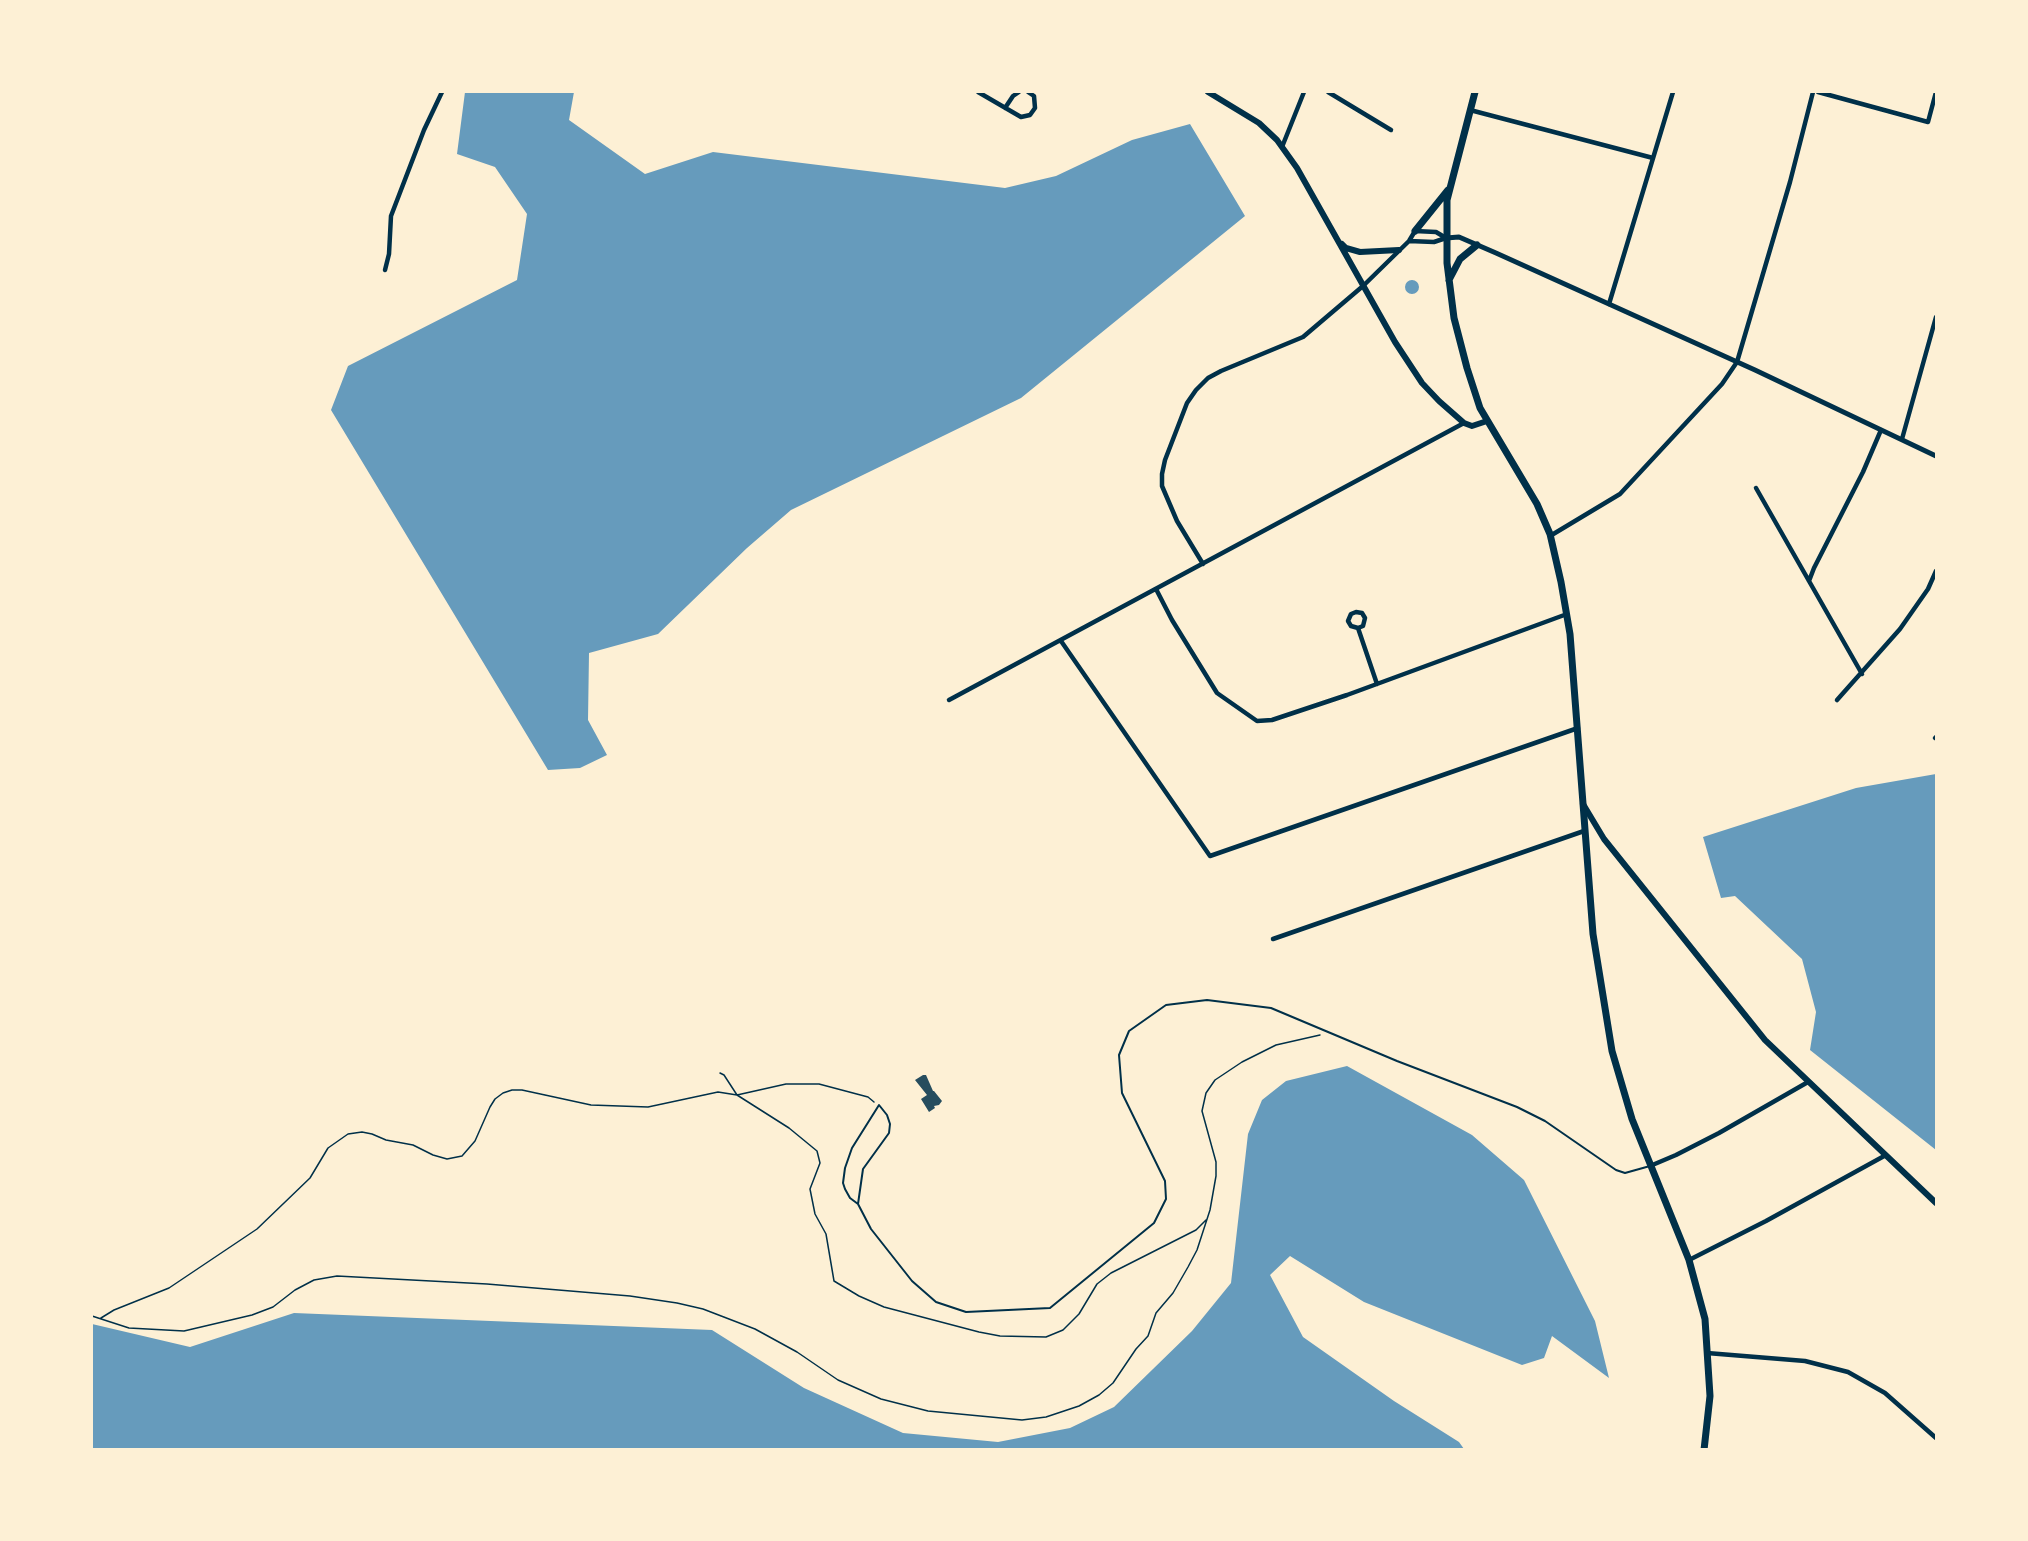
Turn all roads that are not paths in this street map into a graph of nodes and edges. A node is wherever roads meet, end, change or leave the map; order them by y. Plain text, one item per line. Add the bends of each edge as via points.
1 (442, 92) edge
2 (978, 92) edge
3 (1019, 92) edge
4 (1028, 92) edge
5 (1208, 92) edge
6 (1304, 92) edge
7 (1328, 92) edge
8 (1475, 92) edge
9 (1673, 92) edge
10 (1813, 92) edge
11 (1818, 92) edge
12 (1936, 92) edge
13 (1005, 108) junction
14 (1470, 110) junction
15 (1391, 130) dead end
16 (1282, 147) junction
17 (1653, 158) junction
18 (1450, 188) junction
19 (1415, 231) junction
20 (1446, 238) junction
21 (1409, 241) junction
22 (1338, 242) junction
23 (1477, 245) junction
24 (1399, 250) junction
25 (385, 270) dead end
26 (1449, 280) junction
27 (1363, 286) junction
28 (1609, 304) junction
29 (1936, 317) edge
30 (1737, 362) junction
31 (1487, 422) junction
32 (1464, 423) junction
33 (1881, 430) junction
34 (1902, 439) junction
35 (1936, 456) edge
36 (1756, 488) dead end
37 (1550, 536) junction
38 (1203, 564) junction
39 (1936, 571) edge
40 (1809, 581) junction
41 (1156, 589) junction
42 (1566, 614) junction
43 (1359, 628) dead end
44 (1061, 641) junction
45 (1862, 674) junction
46 (1377, 684) junction
47 (949, 700) dead end
48 (1837, 700) dead end
49 (1578, 728) junction
50 (1582, 804) junction
51 (1584, 831) junction
52 (1273, 939) dead end
53 (1808, 1082) junction
54 (1886, 1155) junction
55 (1650, 1166) junction
56 (1936, 1203) edge
57 (858, 1204) junction
58 (1689, 1260) junction
59 (1707, 1353) junction
60 (1936, 1438) edge
61 (1704, 1449) edge

1 - 25 street via 393,209
2 - 13 street
3 - 13 street
4 - 13 street via 1036,104 1030,115 1021,117
5 - 16 main road via 1259,123
6 - 16 street
7 - 15 street
8 - 14 main road
9 - 17 street
10 - 30 street
11 - 12 street via 1928,122
14 - 17 street
14 - 18 main road
16 - 22 main road
17 - 28 street
18 - 19 main road
18 - 20 main road
19 - 20 street via 1436,232
19 - 21 street
20 - 21 street via 1434,242
20 - 23 street via 1459,237
20 - 26 main road
21 - 24 street
22 - 24 main road via 1360,252
22 - 27 main road
23 - 26 main road via 1460,259
23 - 28 street
24 - 27 street
26 - 31 main road via 1459,339
27 - 32 main road via 1422,383
27 - 38 street via 1303,337 1221,370 1208,378 1187,403 1165,460 1162,486 1177,521
28 - 30 street
29 - 34 street
30 - 33 street
30 - 37 street via 1722,384 1620,494
31 - 32 main road via 1472,426
31 - 37 main road via 1533,497
32 - 38 street
33 - 34 street
33 - 40 street
34 - 35 street
36 - 40 street
37 - 42 main road
38 - 41 street
39 - 45 street via 1900,629
40 - 45 street
41 - 44 street
41 - 46 street via 1217,693 1257,721 1272,720
42 - 46 street
42 - 49 main road
43 - 46 street
44 - 47 street
44 - 49 street via 1209,855
45 - 48 street
49 - 50 main road
50 - 51 main road
50 - 53 main road via 1604,839 1723,990 1765,1040
51 - 52 street
51 - 55 main road via 1593,934 1612,1051
53 - 54 main road
53 - 55 street via 1719,1133
54 - 56 main road
54 - 58 street
55 - 57 lane via 1625,1173 1616,1170 1545,1122 1497,1100 1271,1008 1207,1000 1166,1005 1129,1031 1119,1055 1122,1093 1165,1181 1166,1199 1154,1223 1050,1308 966,1312 936,1302 912,1281 871,1229
55 - 58 main road
57 - 57 lane via 845,1189 845,1168 852,1148 879,1105 887,1115 889,1133 863,1169
58 - 59 main road via 1705,1319
59 - 60 street via 1805,1361 1848,1372 1885,1393
59 - 61 main road via 1710,1396

